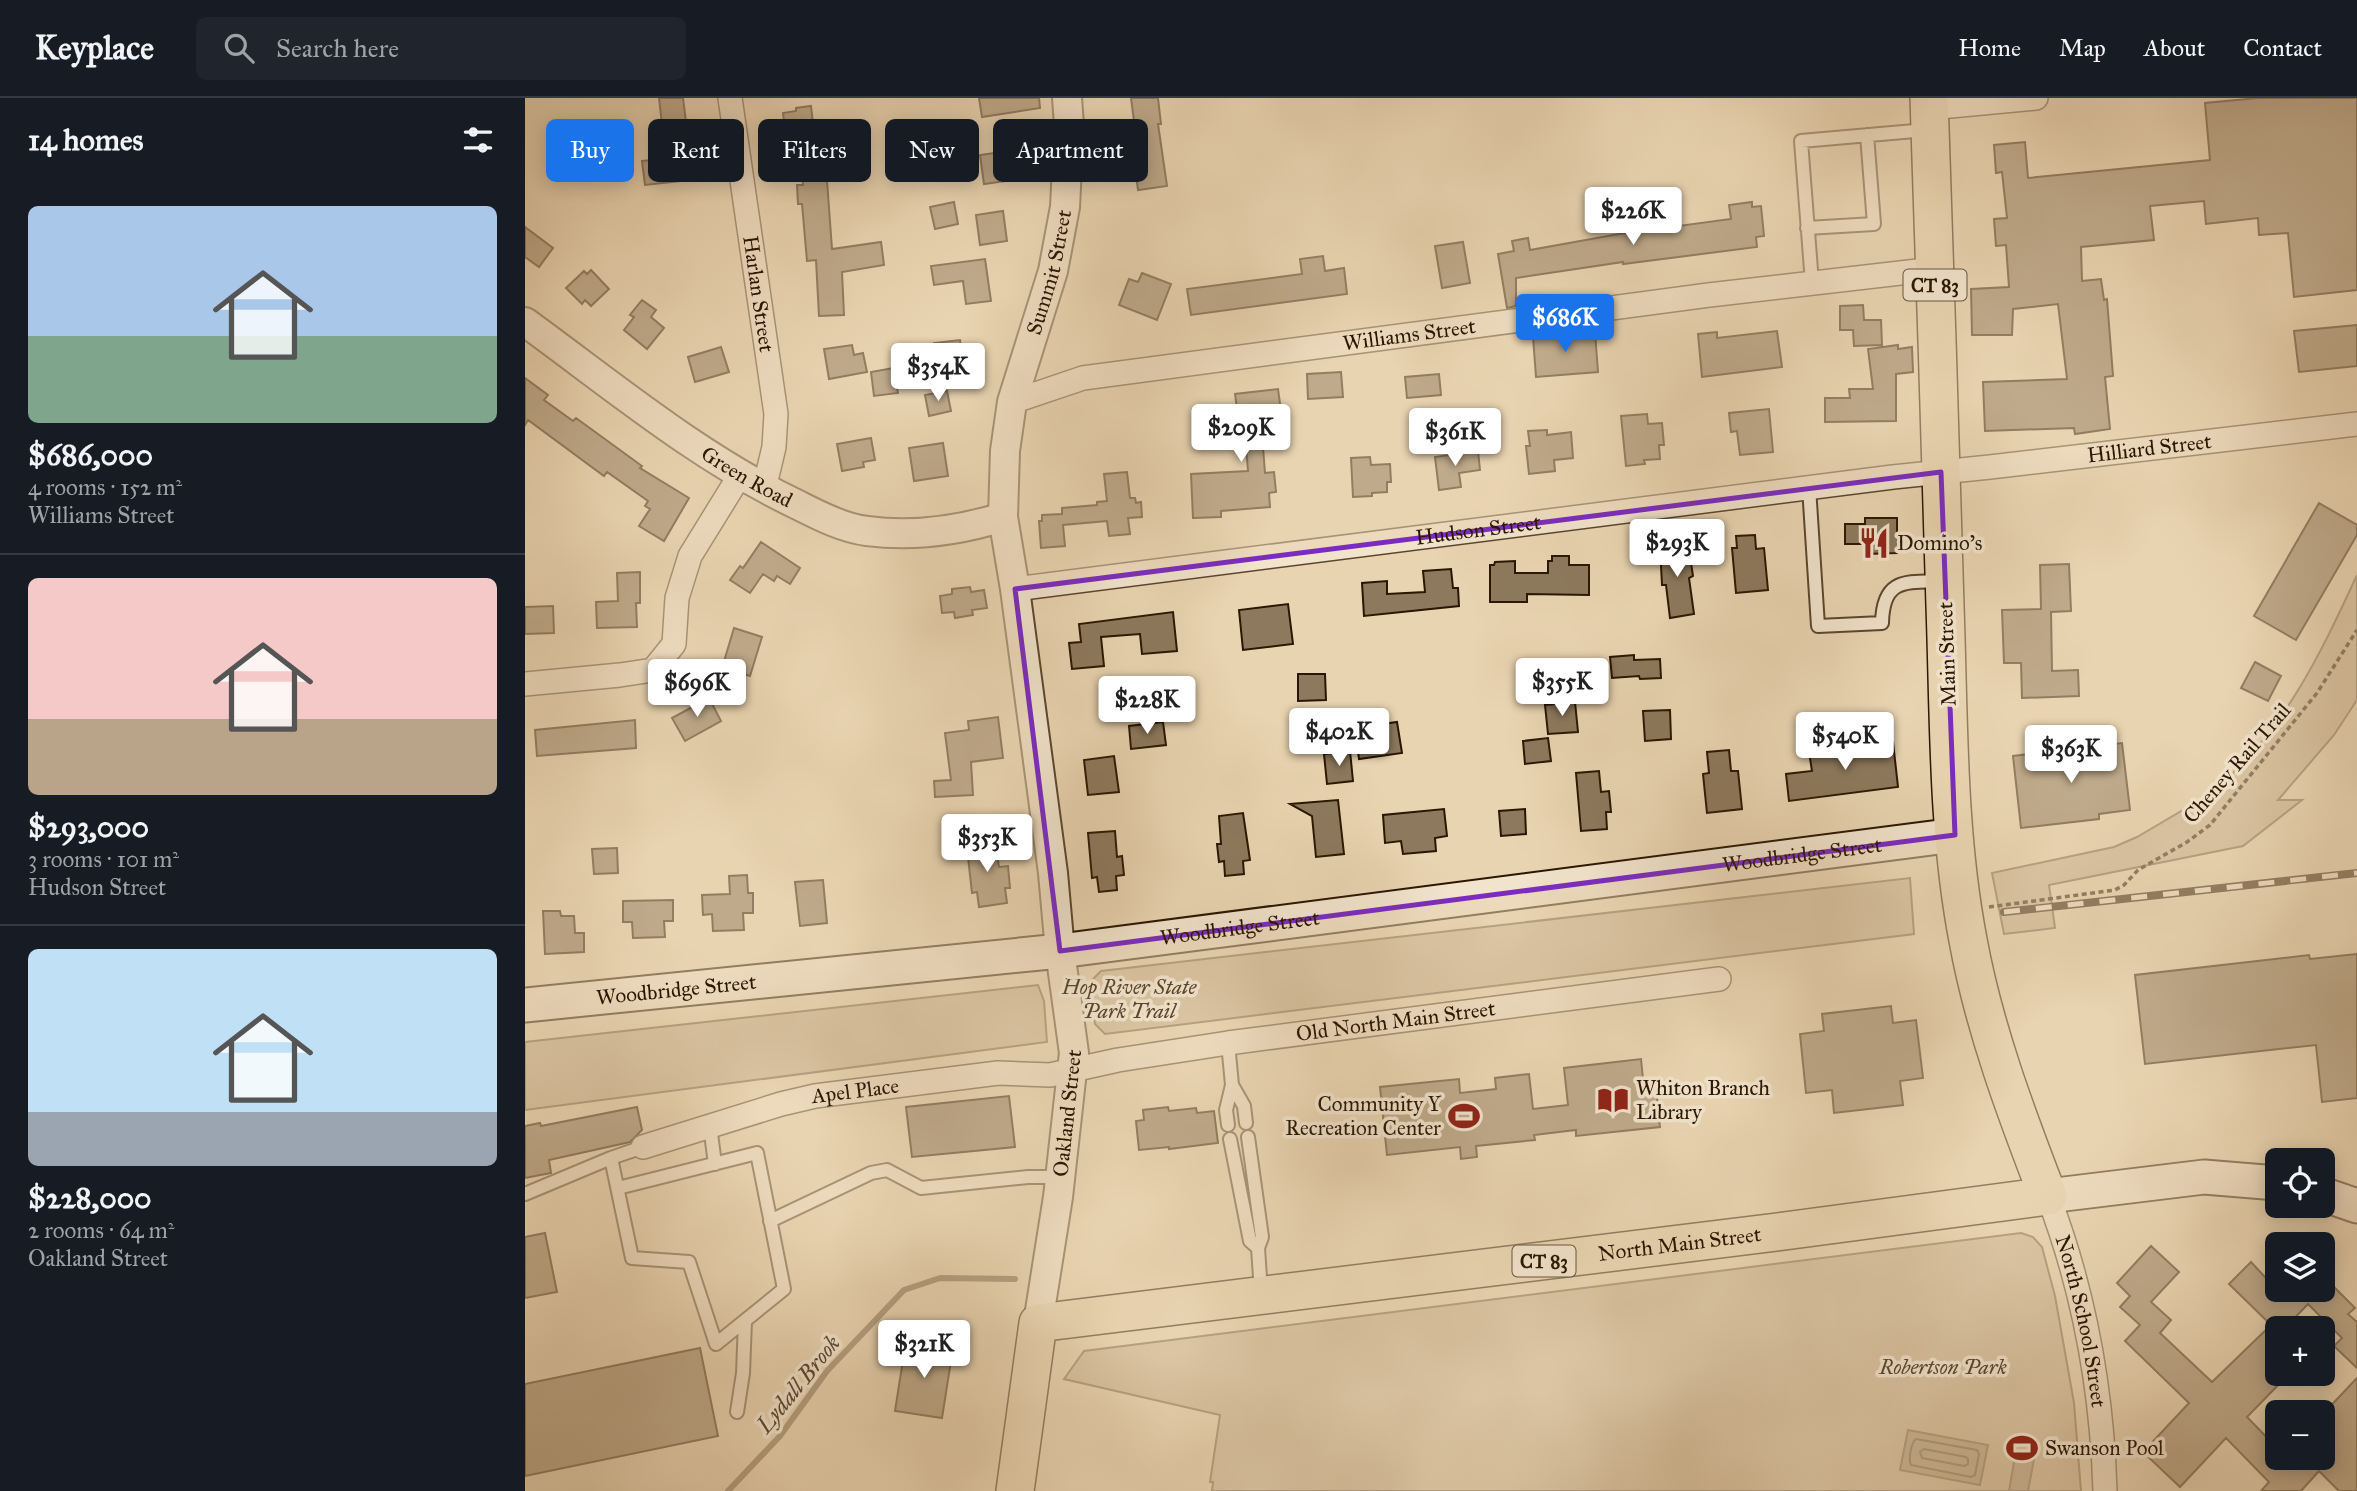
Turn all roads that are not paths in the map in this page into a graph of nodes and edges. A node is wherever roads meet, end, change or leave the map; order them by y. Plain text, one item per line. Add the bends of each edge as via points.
1 (730, 98) edge
2 (1067, 98) edge
3 (2036, 98) edge
4 (1929, 112) edge
5 (1867, 135) junction
6 (1807, 228) junction
7 (1935, 269) junction
8 (1812, 283) junction
9 (525, 322) edge
10 (1012, 402) junction
11 (2357, 424) edge
12 (1941, 472) junction
13 (752, 482) junction
14 (1809, 487) junction
15 (1003, 517) junction
16 (1944, 581) junction
17 (1015, 589) junction
18 (525, 684) edge
19 (1955, 835) junction
20 (1060, 951) junction
21 (1719, 979) dead end
22 (525, 1005) edge
23 (1228, 1043) junction
24 (1073, 1070) junction
25 (1232, 1085) junction
26 (1246, 1123) dead end
27 (709, 1126) junction
28 (1248, 1137) dead end
29 (643, 1147) joint
30 (611, 1158) junction
31 (715, 1164) junction
32 (1061, 1177) junction
33 (2265, 1182) edge
34 (618, 1188) junction
35 (525, 1195) edge
36 (2048, 1196) junction
37 (2335, 1198) edge
38 (2357, 1206) edge
39 (771, 1221) junction
40 (1258, 1248) junction
41 (1261, 1296) junction
42 (745, 1321) junction
43 (1038, 1323) junction
44 (737, 1412) dead end
45 (1015, 1491) edge
46 (2105, 1491) edge

1 - 13 street, Harlan Street via 776,414 773,447
2 - 10 street, Summit Street via 1065,206 1053,271
3 - 4 street
4 - 5 lane
4 - 7 main road, Main Street / CT 83
5 - 6 lane via 1801,141
5 - 6 lane via 1874,224
6 - 8 lane
7 - 8 street, Williams Street
7 - 12 main road, Main Street / CT 83
8 - 10 street, Williams Street via 1083,378
9 - 13 street, Green Road
10 - 15 street, Oakland Street
11 - 12 street, Hilliard Street
12 - 14 street, Hudson Street
12 - 16 main road, Main Street / CT 83
13 - 15 street, Green Road via 831,521 865,531 899,534 971,527
13 - 18 street, Harlan Street via 690,556 677,598 674,644 653,670
14 - 16 lane via 1818,626 1882,623 1883,605 1890,592 1904,582
14 - 17 street, Hudson Street
15 - 17 street, Oakland Street
16 - 19 main road, Main Street / CT 83
17 - 20 street, Oakland Street
19 - 20 main road, Woodbridge Street
19 - 36 main road, Main Street / CT 83 via 1973,967
20 - 22 main road, Woodbridge Street
20 - 24 street, Oakland Street
21 - 23 street, Old North Main Street
23 - 24 street, Old North Main Street
23 - 25 lane
24 - 27 street, Apel Place via 1050,1075 998,1073 815,1096
24 - 32 street, Oakland Street
25 - 26 lane via 1244,1106
25 - 40 lane via 1226,1110 1229,1132 1250,1241
27 - 29 street, Apel Place
27 - 31 lane
28 - 40 lane via 1262,1237
29 - 30 lane
30 - 34 lane
30 - 35 lane
31 - 34 lane
31 - 39 lane via 757,1153
32 - 39 lane via 921,1188 887,1170 871,1173
32 - 43 street, Oakland Street
33 - 36 main road, North Main Street via 2204,1177
34 - 42 lane via 632,1258 689,1262 716,1345
36 - 41 main road, North Main Street / CT 83
36 - 46 street, North School Street via 2069,1253 2087,1330 2099,1405
37 - 38 main road
39 - 42 lane via 784,1289
40 - 41 lane
41 - 43 main road, North Main Street / CT 83
42 - 44 lane
43 - 45 main road, Oakland Street

